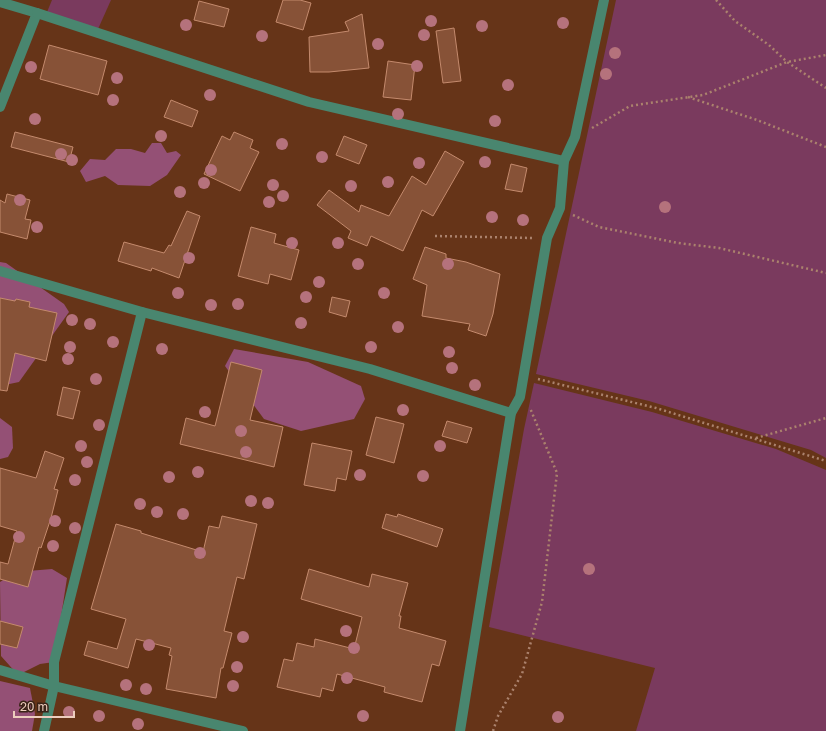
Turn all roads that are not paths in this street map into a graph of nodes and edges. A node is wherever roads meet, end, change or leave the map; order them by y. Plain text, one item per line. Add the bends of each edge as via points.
1 (604, 0) edge
2 (0, 2) edge
3 (37, 13) junction
4 (0, 107) edge
5 (564, 161) junction
6 (0, 271) edge
7 (142, 312) junction
8 (511, 413) junction
9 (0, 670) edge
10 (54, 686) junction
11 (44, 731) edge
12 (244, 731) edge
13 (460, 731) edge

1 - 5 street via 575,137
2 - 3 street
3 - 4 street
3 - 5 street via 308,102
5 - 8 street via 560,208 547,238 520,397
6 - 7 street
7 - 8 street via 370,369
7 - 10 street via 54,662
8 - 13 street
9 - 10 street
10 - 11 street
10 - 12 street

